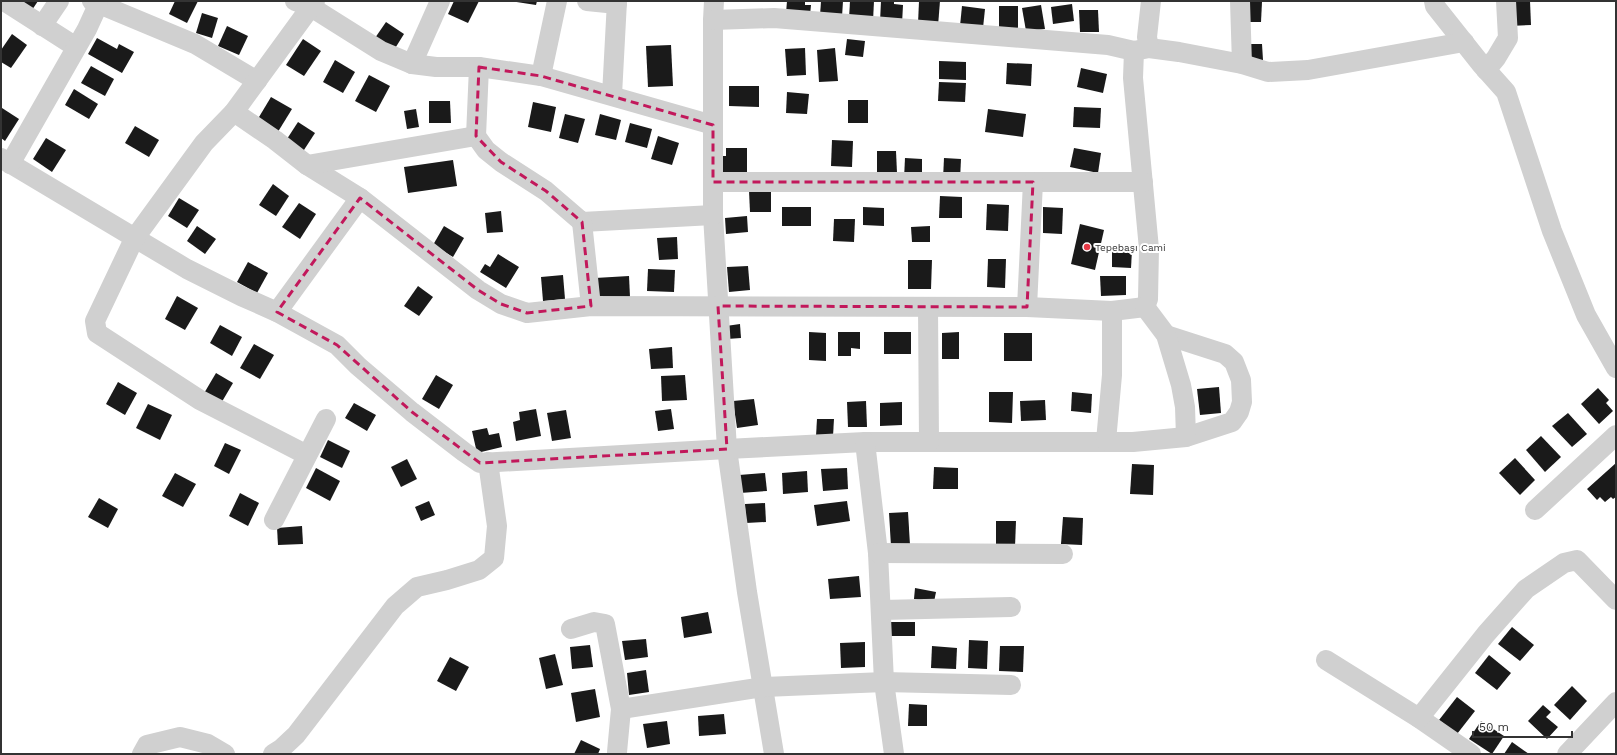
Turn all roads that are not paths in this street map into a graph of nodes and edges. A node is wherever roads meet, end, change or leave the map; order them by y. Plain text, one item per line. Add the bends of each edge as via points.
1 (4, 1) edge
2 (59, 1) edge
3 (440, 1) edge
4 (557, 1) edge
5 (587, 1) edge
6 (1151, 1) edge
7 (1240, 1) edge
8 (1434, 1) edge
9 (1506, 1) edge
10 (95, 3) edge
11 (307, 3) edge
12 (617, 3) edge
13 (714, 10) edge
14 (42, 26) junction
15 (1464, 42) junction
16 (76, 47) junction
17 (1142, 50) junction
18 (412, 64) junction
19 (1242, 64) junction
20 (479, 67) junction
21 (1486, 70) junction
22 (541, 76) junction
23 (257, 81) junction
24 (612, 95) junction
25 (234, 112) junction
26 (713, 125) junction
27 (476, 136) junction
28 (6, 161) edge
29 (307, 165) junction
30 (712, 182) junction
31 (1033, 182) junction
32 (1143, 182) junction
33 (360, 198) junction
34 (713, 215) junction
35 (582, 222) junction
36 (134, 239) junction
37 (591, 306) junction
38 (718, 306) junction
39 (928, 307) junction
40 (1027, 307) junction
41 (1146, 307) junction
42 (1112, 310) junction
43 (277, 312) junction
44 (1166, 335) junction
45 (1616, 368) edge
46 (326, 419) dead end
47 (1616, 435) edge
48 (1186, 437) junction
49 (865, 442) junction
50 (929, 442) junction
51 (1106, 442) junction
52 (727, 449) junction
53 (307, 455) junction
54 (488, 462) junction
55 (1535, 510) dead end
56 (274, 520) dead end
57 (878, 553) junction
58 (1063, 554) dead end
59 (1616, 600) edge
60 (1011, 607) dead end
61 (882, 610) junction
62 (571, 629) dead end
63 (1326, 660) dead end
64 (884, 682) junction
65 (1011, 685) dead end
66 (764, 687) junction
67 (1616, 702) edge
68 (621, 709) junction
69 (1420, 718) junction
70 (617, 752) dead end
71 (142, 754) edge
72 (225, 754) edge
73 (273, 754) edge
74 (774, 754) edge
75 (894, 754) edge
76 (1471, 754) edge
77 (1567, 754) edge

1 - 14 street
2 - 14 street
3 - 18 street
4 - 22 street
5 - 12 street
6 - 17 street via 1147,37
7 - 19 street
8 - 15 street via 1435,6
9 - 21 street via 1508,38
10 - 16 street
10 - 23 street via 195,44
11 - 18 street via 381,50
11 - 23 street
12 - 24 street
13 - 17 street via 774,18 1108,45
13 - 26 street
14 - 16 street
15 - 19 street via 1308,70 1268,72
15 - 21 street
16 - 28 street
17 - 19 street via 1179,52
17 - 32 street via 1133,78
18 - 20 street
20 - 22 street
20 - 27 street
21 - 45 street via 1506,92 1552,231 1586,315
22 - 24 street
23 - 25 street
24 - 26 street
25 - 29 street
25 - 36 street via 204,143
26 - 30 street
27 - 29 street
27 - 35 street via 486,150 546,191
28 - 36 street
29 - 33 street
30 - 31 street
30 - 34 street
31 - 32 street
31 - 40 street
32 - 41 street via 1149,249
33 - 37 street via 478,290 501,304 527,313
33 - 43 street
34 - 35 street
34 - 38 street
35 - 37 street
36 - 43 street via 194,272
36 - 53 street via 95,321 97,333 200,400
37 - 38 street
38 - 39 street
38 - 52 street
39 - 40 street
39 - 50 street
40 - 42 street
41 - 42 street
41 - 44 street
42 - 51 street via 1112,375
43 - 54 street via 337,345 358,366 464,452 480,463
44 - 48 street via 1181,385
44 - 48 street via 1225,354 1234,362 1241,380 1242,402 1232,422
46 - 53 street
47 - 55 street
48 - 51 street
49 - 50 street
49 - 52 street
49 - 57 street
50 - 51 street
52 - 54 street
52 - 66 street via 747,592
53 - 56 street
54 - 73 street via 497,526 494,558 479,570 417,587 395,606 296,735
57 - 58 street
57 - 61 street
59 - 69 street via 1577,560 1564,563 1526,589 1486,634
60 - 61 street
61 - 64 street
62 - 68 street via 594,622 605,624
63 - 69 street
64 - 65 street
64 - 66 street
64 - 75 street
66 - 68 street
66 - 74 street
67 - 77 street
68 - 70 street
69 - 76 street
71 - 72 street via 147,745 180,737 208,744

